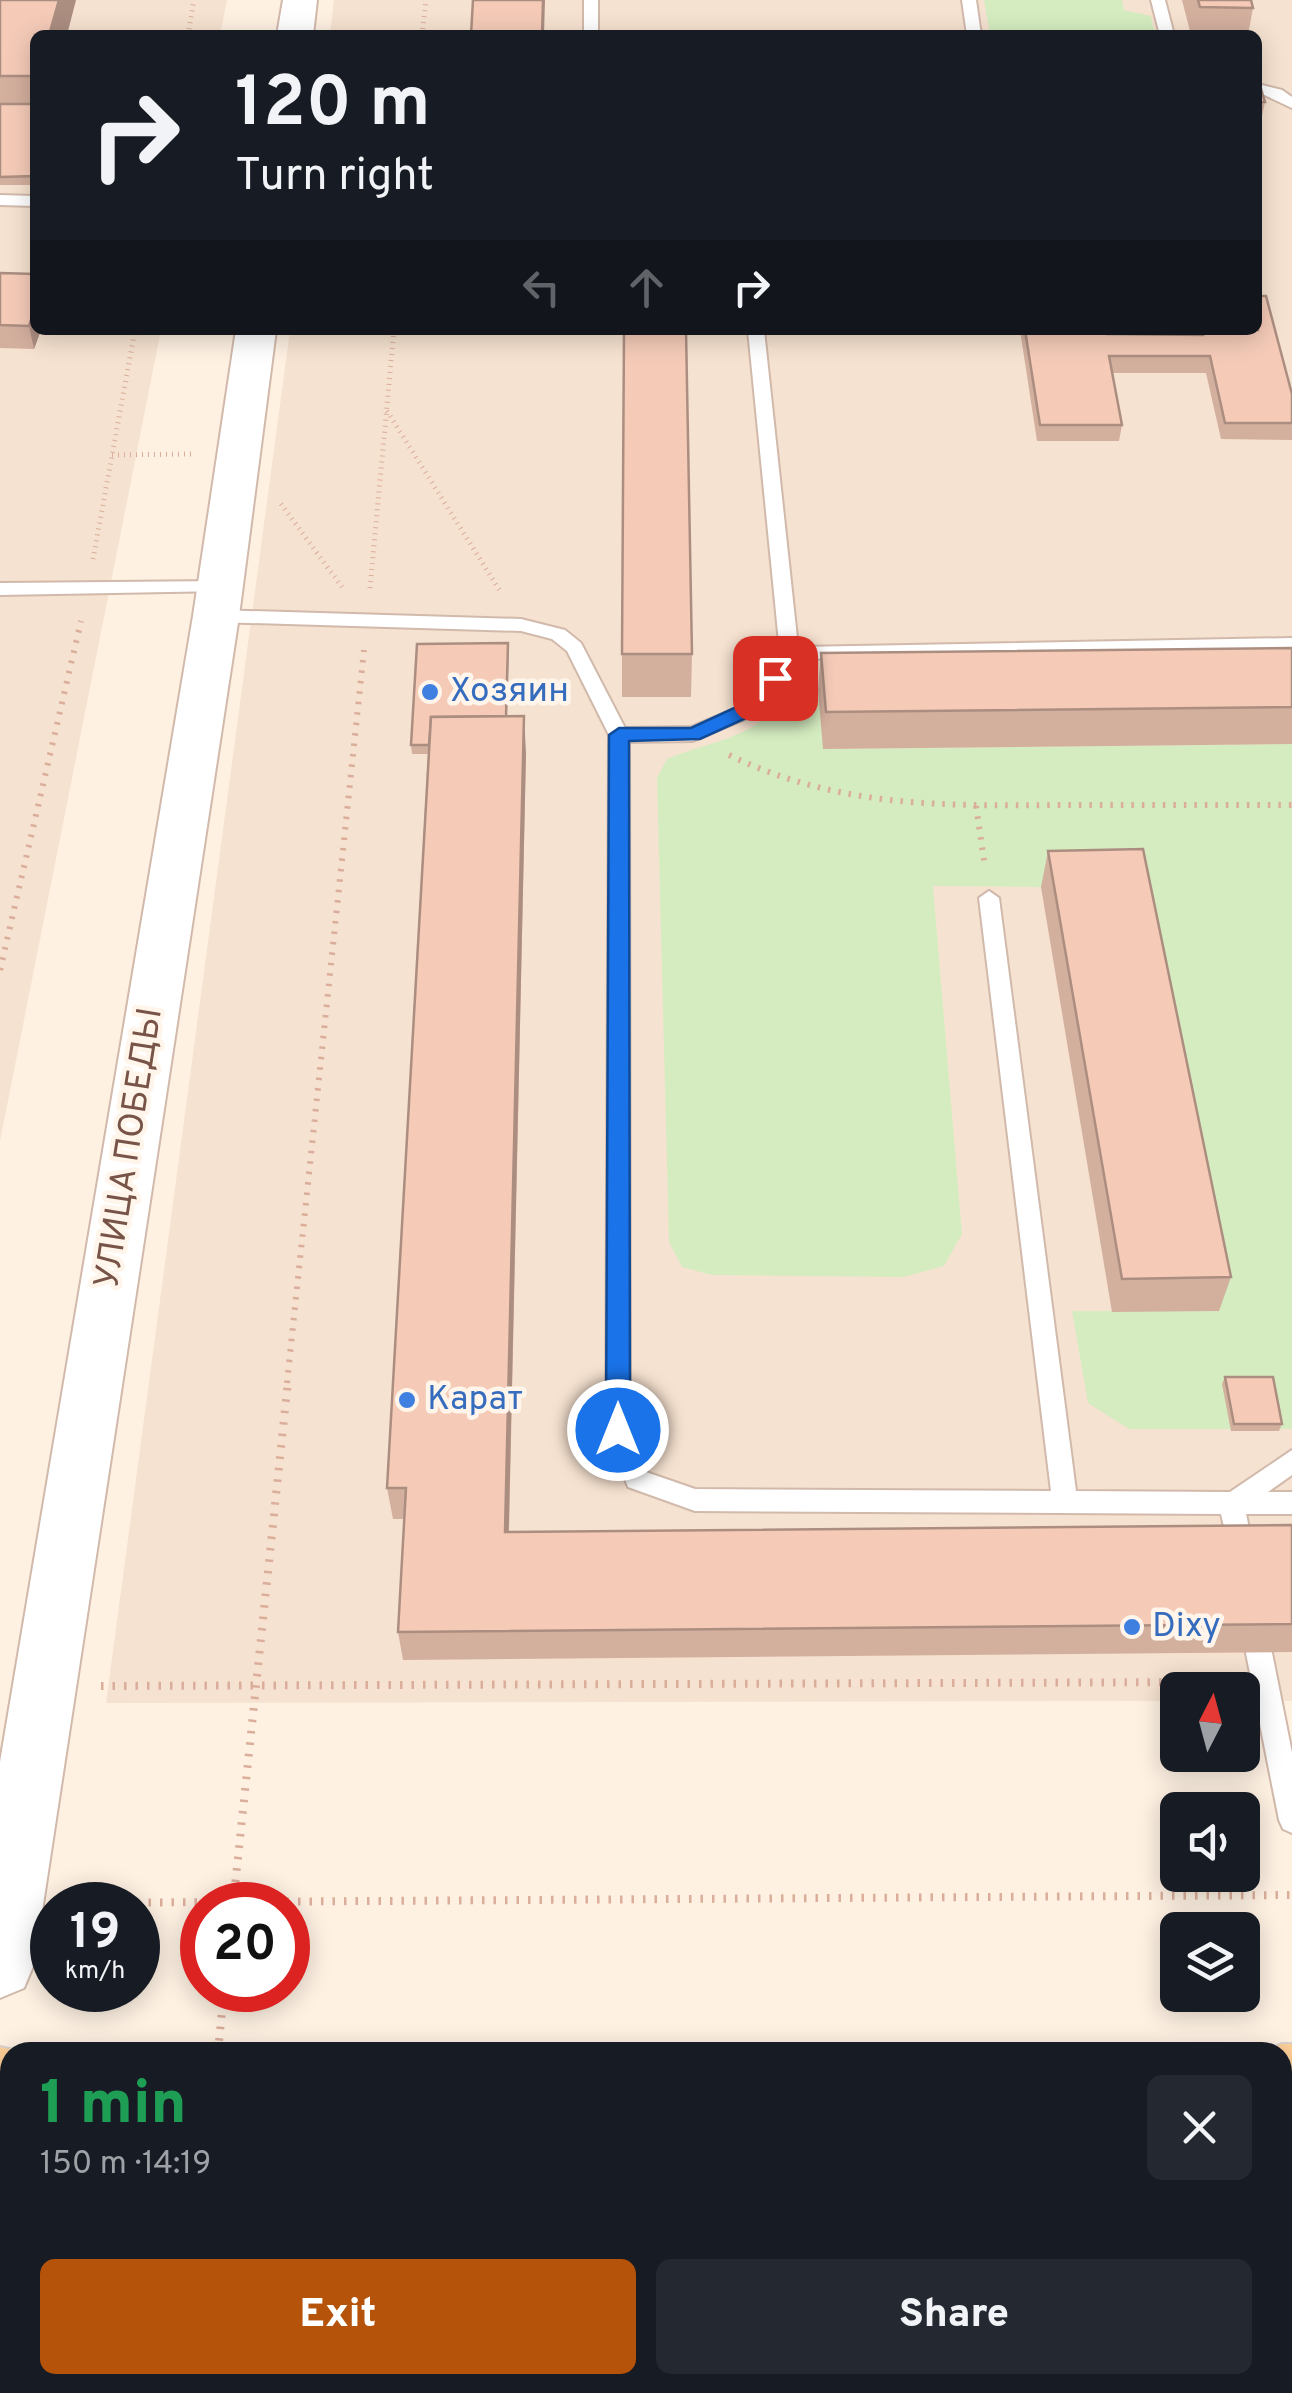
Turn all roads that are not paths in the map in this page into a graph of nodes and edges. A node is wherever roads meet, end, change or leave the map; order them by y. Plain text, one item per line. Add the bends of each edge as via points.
1 (300, 0) edge
2 (590, 0) edge
3 (969, 0) edge
4 (1158, 0) edge
5 (297, 30) edge
6 (591, 30) edge
7 (973, 30) edge
8 (1165, 30) edge
9 (1262, 89) edge
10 (1292, 104) edge
11 (0, 200) edge
12 (30, 201) edge
13 (255, 335) edge
14 (757, 335) edge
15 (0, 589) edge
16 (218, 602) junction
17 (1292, 644) edge
18 (789, 652) junction
19 (619, 735) junction
20 (989, 898) road end
21 (1292, 1461) edge
22 (1065, 1502) junction
23 (1292, 1502) edge
24 (1232, 1504) junction
25 (1242, 1556) edge
26 (1259, 1653) edge
27 (1292, 1820) edge
28 (0, 1964) edge

1 - 5 street
2 - 6 lane
3 - 7 lane
4 - 8 lane
9 - 10 lane
11 - 12 lane
13 - 16 street, УЛИЦА ПОБЕДЫ
14 - 18 lane
15 - 16 lane via 88,588
16 - 19 lane via 367,620 521,625 558,634 574,647
16 - 28 street, УЛИЦА ПОБЕДЫ
17 - 18 lane
18 - 19 lane via 762,704 694,734
19 - 22 lane via 618,1430 637,1478 695,1500
20 - 22 lane
21 - 24 lane
22 - 24 lane
23 - 24 lane
24 - 25 lane
26 - 27 lane

